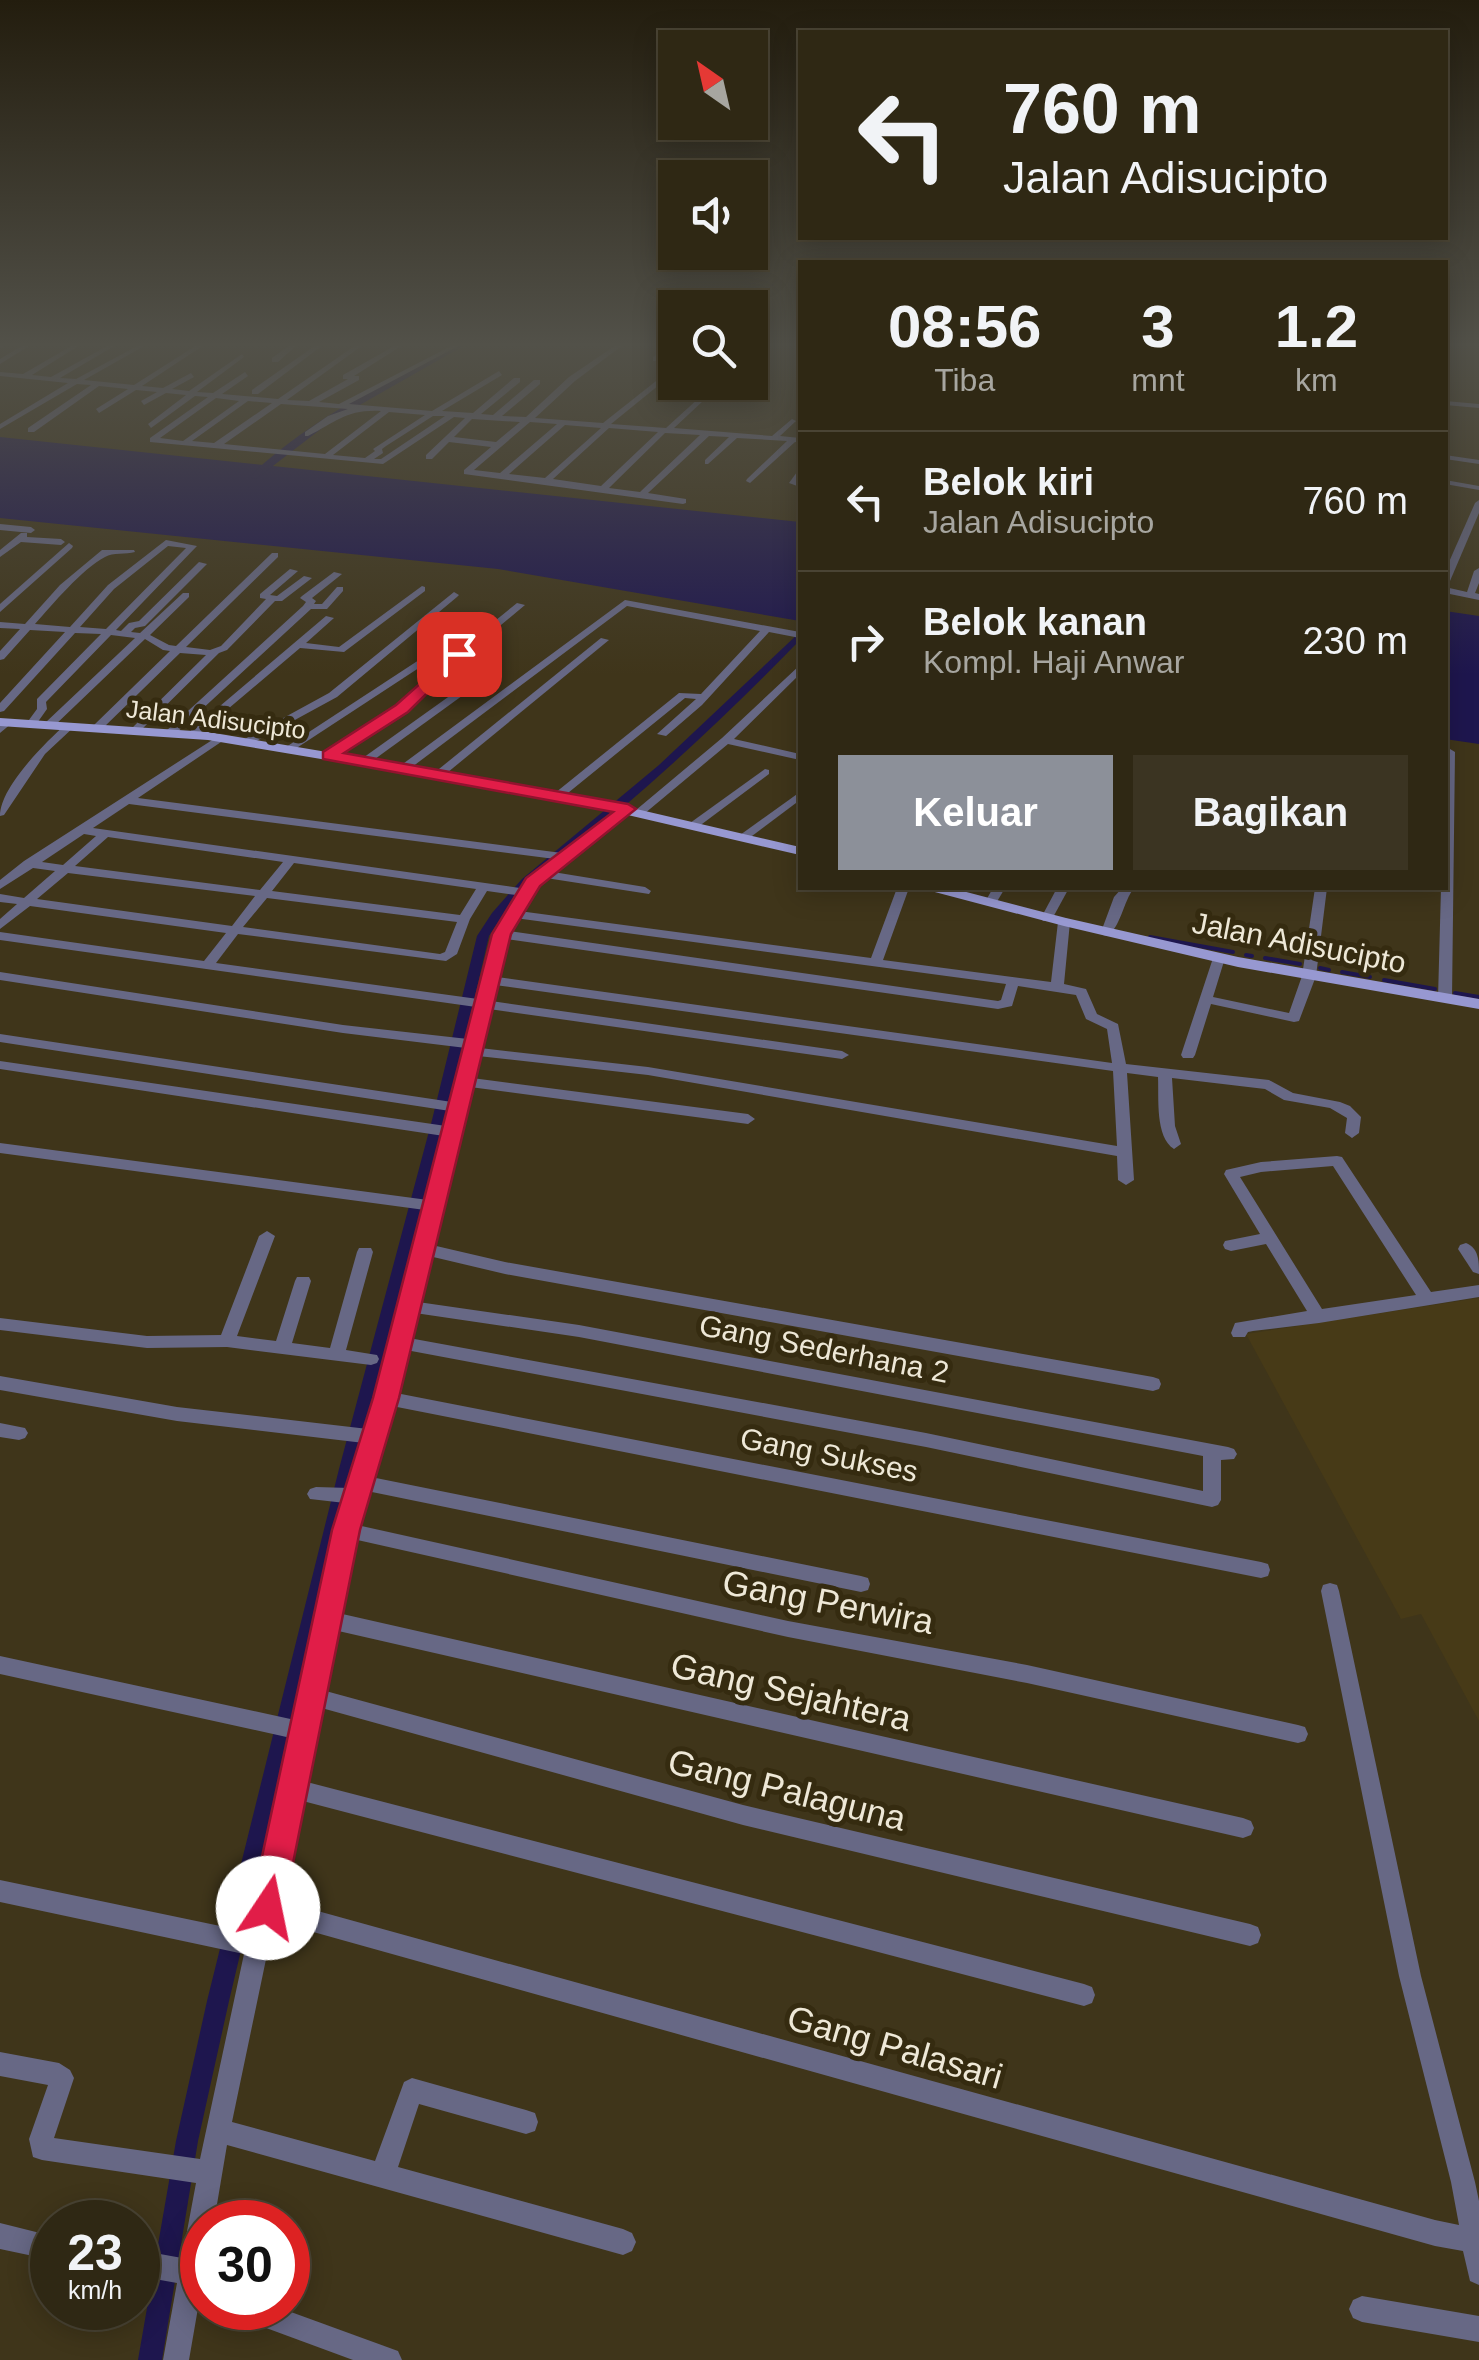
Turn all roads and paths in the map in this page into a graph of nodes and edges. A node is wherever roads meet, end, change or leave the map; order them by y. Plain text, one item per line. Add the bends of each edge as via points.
1 (329, 455) edge
2 (373, 455) edge
3 (393, 455) edge
4 (486, 455) edge
5 (525, 455) edge
6 (574, 455) edge
7 (640, 455) edge
8 (684, 455) edge
9 (715, 455) edge
10 (779, 455) edge
11 (1448, 457) edge
12 (368, 459) junction
13 (708, 462) dead end
14 (1479, 462) edge
15 (501, 476) junction
16 (547, 481) junction
17 (750, 481) dead end
18 (1448, 483) edge
19 (604, 488) junction
20 (1479, 488) edge
21 (643, 494) junction
22 (684, 500) dead end
23 (1479, 504) edge
24 (0, 527) edge
25 (19, 539) junction
26 (131, 552) dead end
27 (0, 554) edge
28 (275, 555) dead end
29 (202, 564) dead end
30 (293, 571) dead end
31 (1479, 571) edge
32 (337, 574) dead end
33 (1448, 574) edge
34 (307, 578) dead end
35 (422, 588) dead end
36 (340, 590) dead end
37 (1448, 591) edge
38 (454, 595) dead end
39 (186, 596) dead end
40 (1475, 596) edge
41 (273, 598) junction
42 (520, 605) dead end
43 (308, 606) junction
44 (0, 609) edge
45 (328, 618) dead end
46 (0, 626) edge
47 (28, 628) junction
48 (75, 629) junction
49 (767, 629) junction
50 (110, 632) junction
51 (123, 634) junction
52 (798, 635) edge
53 (144, 637) junction
54 (604, 640) dead end
55 (298, 645) junction
56 (174, 650) junction
57 (216, 652) junction
58 (0, 657) edge
59 (426, 660) dead end
60 (798, 670) edge
61 (490, 672) dead end
62 (704, 697) junction
63 (0, 708) edge
64 (31, 724) junction
65 (2, 725) edge
66 (49, 725) junction
67 (70, 726) junction
68 (98, 727) junction
69 (135, 730) junction
70 (170, 732) junction
71 (192, 734) junction
72 (662, 734) dead end
73 (214, 737) junction
74 (726, 740) junction
75 (247, 742) junction
76 (288, 750) junction
77 (1450, 752) dead end
78 (329, 756) junction
79 (798, 757) edge
80 (364, 762) junction
81 (404, 768) junction
82 (765, 772) dead end
83 (156, 775) junction
84 (438, 775) junction
85 (559, 796) junction
86 (798, 796) edge
87 (126, 800) junction
88 (631, 810) junction
89 (0, 813) edge
90 (694, 826) junction
91 (80, 830) junction
92 (103, 836) junction
93 (744, 837) junction
94 (798, 850) edge
95 (1448, 850) edge
96 (292, 859) junction
97 (552, 861) junction
98 (28, 864) junction
99 (6, 865) edge
100 (65, 868) junction
101 (0, 874) edge
102 (0, 885) edge
103 (484, 885) junction
104 (514, 890) junction
105 (902, 890) edge
106 (953, 890) edge
107 (1063, 890) edge
108 (1126, 890) edge
109 (1321, 890) edge
110 (1447, 890) edge
111 (645, 891) dead end
112 (266, 892) junction
113 (995, 895) edge
114 (0, 898) edge
115 (26, 902) junction
116 (510, 914) junction
117 (1048, 918) junction
118 (464, 919) junction
119 (1064, 922) junction
120 (0, 925) edge
121 (234, 931) junction
122 (1106, 932) junction
123 (501, 934) junction
124 (0, 936) edge
125 (1219, 958) junction
126 (875, 964) junction
127 (206, 965) junction
128 (0, 976) edge
129 (1309, 976) junction
130 (489, 980) junction
131 (1012, 981) junction
132 (1057, 987) junction
133 (1445, 998) junction
134 (1206, 1000) junction
135 (478, 1004) junction
136 (1479, 1004) edge
137 (0, 1038) edge
138 (472, 1048) junction
139 (842, 1054) dead end
140 (1188, 1055) dead end
141 (0, 1064) edge
142 (1120, 1068) junction
143 (1165, 1074) junction
144 (465, 1082) junction
145 (445, 1106) junction
146 (748, 1120) dead end
147 (445, 1132) junction
148 (1352, 1133) dead end
149 (1174, 1144) dead end
150 (0, 1148) edge
151 (1124, 1152) junction
152 (1126, 1180) dead end
153 (434, 1206) junction
154 (267, 1236) dead end
155 (1270, 1238) junction
156 (1231, 1244) dead end
157 (424, 1249) junction
158 (1466, 1249) dead end
159 (365, 1252) dead end
160 (1479, 1268) edge
161 (303, 1281) dead end
162 (1479, 1291) edge
163 (1428, 1300) junction
164 (407, 1306) junction
165 (1318, 1317) junction
166 (0, 1324) edge
167 (1239, 1333) dead end
168 (227, 1341) junction
169 (399, 1342) junction
170 (282, 1348) junction
171 (336, 1355) junction
172 (384, 1361) junction
173 (0, 1384) edge
174 (1152, 1384) dead end
175 (386, 1398) junction
176 (0, 1430) edge
177 (19, 1434) dead end
178 (365, 1436) junction
179 (358, 1489) junction
180 (316, 1494) dead end
181 (346, 1530) junction
182 (1261, 1570) dead end
183 (861, 1584) dead end
184 (1330, 1591) dead end
185 (325, 1619) junction
186 (0, 1665) edge
187 (311, 1696) junction
188 (295, 1728) junction
189 (1298, 1734) dead end
190 (291, 1788) junction
191 (1243, 1828) dead end
192 (0, 1892) edge
193 (268, 1908) junction
194 (1250, 1934) dead end
195 (250, 1944) junction
196 (1084, 1995) dead end
197 (0, 2064) edge
198 (526, 2122) dead end
199 (218, 2130) junction
200 (204, 2172) junction
201 (383, 2175) junction
202 (200, 2200) edge
203 (0, 2236) edge
204 (1474, 2240) junction
205 (624, 2242) dead end
206 (30, 2243) edge
207 (1479, 2272) edge
208 (1362, 2310) dead end
209 (1479, 2329) edge
210 (181, 2330) edge
211 (306, 2330) edge
212 (176, 2360) edge
213 (389, 2360) edge

1 - 12 street
2 - 12 street
3 - 12 street via 383,462
4 - 15 street via 467,472
5 - 15 street
6 - 16 street
7 - 19 street
8 - 21 street
9 - 13 street
10 - 17 street
11 - 14 street
15 - 16 street
16 - 19 street
18 - 20 street
19 - 21 street
21 - 22 street
23 - 33 street
24 - 25 street via 31,530
25 - 27 street
25 - 44 street via 65,544
26 - 47 street via 104,552
28 - 56 street
29 - 51 street via 142,624
30 - 41 street via 263,596
31 - 40 street
32 - 43 street via 304,598
34 - 41 street
35 - 55 street via 340,651
36 - 43 street via 324,607
37 - 40 street
38 - 75 street via 333,695
39 - 53 street
41 - 57 street
42 - 78 street via 402,709
43 - 70 street
45 - 55 street
46 - 47 street
47 - 48 street
47 - 58 street
48 - 50 street
48 - 50 street via 124,573 166,543 193,546
48 - 63 street
49 - 52 street
49 - 62 street
49 - 81 street via 625,603
50 - 51 street
50 - 64 street via 42,700
51 - 53 street
53 - 56 street
53 - 66 street
54 - 84 street
55 - 71 street
56 - 57 street
56 - 68 street
57 - 69 street
59 - 76 street
60 - 74 street
61 - 80 street
62 - 72 street
62 - 85 street via 683,695
64 - 65 main road, Jalan Adisucipto
64 - 66 main road, Jalan Adisucipto
66 - 67 main road, Jalan Adisucipto
67 - 68 main road, Jalan Adisucipto
67 - 89 street via 42,752
68 - 69 main road, Jalan Adisucipto
69 - 70 main road, Jalan Adisucipto
70 - 71 main road, Jalan Adisucipto
71 - 73 main road, Jalan Adisucipto
73 - 75 main road, Jalan Adisucipto
73 - 83 street
74 - 79 street
74 - 88 street
75 - 76 main road, Jalan Adisucipto
76 - 78 main road, Jalan Adisucipto
77 - 95 street
78 - 80 main road, Jalan Adisucipto
80 - 81 main road, Jalan Adisucipto
81 - 84 main road, Jalan Adisucipto
82 - 90 street
83 - 87 street
83 - 99 street
84 - 85 main road, Jalan Adisucipto
85 - 88 main road, Jalan Adisucipto
86 - 93 street
87 - 91 street
87 - 97 street
88 - 90 main road
88 - 97 street
90 - 93 main road
91 - 92 street
91 - 98 street
92 - 96 street
92 - 100 street
93 - 94 main road
96 - 103 street
96 - 112 street
97 - 104 street
97 - 111 street
98 - 100 street
98 - 102 street
99 - 101 street
100 - 112 street
100 - 115 street
103 - 104 street
103 - 118 street
104 - 116 street
105 - 126 street
106 - 113 main road, Jalan Adisucipto
107 - 117 street
108 - 122 street
109 - 129 street
110 - 133 street
112 - 118 street
112 - 121 street
113 - 117 main road, Jalan Adisucipto
114 - 115 street
115 - 120 street
115 - 121 street
116 - 123 street
116 - 126 street
117 - 119 main road, Jalan Adisucipto
118 - 121 street via 450,954 441,958
119 - 122 main road, Jalan Adisucipto
119 - 132 street
121 - 127 street
122 - 125 main road, Jalan Adisucipto
123 - 130 street
123 - 131 street via 998,1005 1007,1003
124 - 127 street
125 - 129 main road, Jalan Adisucipto
125 - 134 street
126 - 131 street
127 - 135 street
128 - 138 street
129 - 133 main road, Jalan Adisucipto
129 - 134 street via 1294,1018
130 - 135 street
130 - 142 street
131 - 132 street
132 - 142 street via 1081,992 1090,1016 1114,1026
133 - 136 main road, Jalan Adisucipto
134 - 140 street
135 - 138 street
135 - 139 street
137 - 145 street
138 - 144 street
138 - 151 street via 705,1080
141 - 147 street
142 - 143 street
142 - 151 street
143 - 148 street via 1269,1086 1284,1098 1345,1107 1354,1116
143 - 149 street
144 - 145 street
144 - 146 street
145 - 147 street
147 - 153 street
150 - 153 street
151 - 152 street
153 - 157 street
154 - 168 street
155 - 156 street
155 - 163 street via 1231,1174 1338,1161
155 - 165 street
157 - 164 street
157 - 174 street
158 - 160 street
159 - 171 street
161 - 170 street
162 - 163 street
163 - 165 street
164 - 169 street
164 - 169 street, Gang Sederhana 2 via 579,1330 1220,1452 1212,1500
165 - 167 street via 1253,1324
166 - 168 street via 146,1342
168 - 170 street
169 - 172 street
170 - 171 street
171 - 172 street
172 - 175 street
173 - 178 street
175 - 178 street
175 - 182 street, Gang Sukses
176 - 177 street
178 - 179 street
179 - 180 street
179 - 181 street
179 - 183 street
181 - 185 street
181 - 189 street, Gang Perwira via 788,1630
184 - 204 street via 1410,1976
185 - 187 street
185 - 191 street, Gang Sejahtera
186 - 188 street
187 - 188 street
187 - 194 street, Gang Palaguna via 744,1815
188 - 190 street
190 - 193 street
190 - 196 street
192 - 195 street
193 - 195 street
193 - 204 street, Gang Palasari
195 - 199 street
197 - 200 street via 62,2078 42,2148
198 - 201 street via 412,2090
199 - 200 street
199 - 201 street
200 - 202 street
201 - 205 street
203 - 206 street
204 - 207 street
208 - 209 street
210 - 212 street
211 - 213 street

